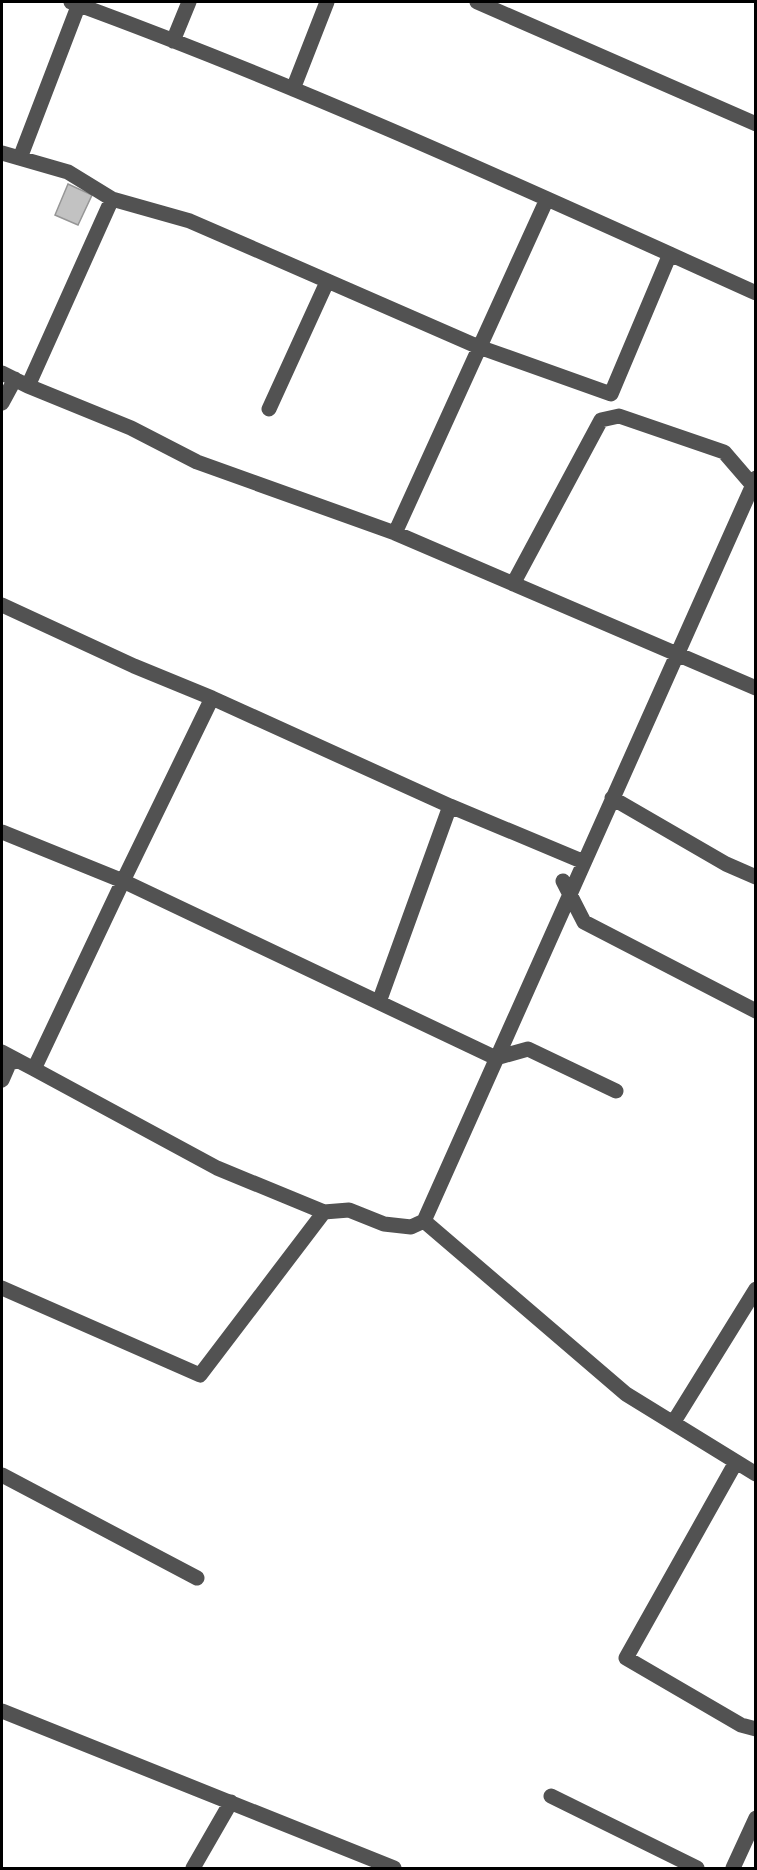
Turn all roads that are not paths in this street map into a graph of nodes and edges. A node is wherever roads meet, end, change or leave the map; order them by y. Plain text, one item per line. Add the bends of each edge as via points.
1 (189, 2) edge
2 (327, 2) edge
3 (477, 2) edge
4 (75, 3) edge
5 (107, 8) edge
6 (173, 41) junction
7 (293, 89) junction
8 (756, 124) edge
9 (2, 153) edge
10 (20, 158) junction
11 (112, 199) junction
12 (548, 199) junction
13 (670, 254) junction
14 (327, 282) junction
15 (756, 293) edge
16 (480, 347) junction
17 (15, 379) edge
18 (2, 404) edge
19 (269, 409) dead end
20 (754, 484) edge
21 (396, 533) junction
22 (513, 585) junction
23 (2, 605) edge
24 (676, 656) junction
25 (756, 688) edge
26 (212, 698) junction
27 (612, 798) junction
28 (450, 806) junction
29 (2, 832) edge
30 (584, 862) junction
31 (756, 877) edge
32 (123, 881) junction
33 (566, 887) junction
34 (379, 1002) junction
35 (756, 1011) edge
36 (2, 1052) edge
37 (496, 1058) junction
38 (17, 1060) junction
39 (34, 1069) junction
40 (2, 1080) edge
41 (616, 1090) dead end
42 (324, 1212) junction
43 (424, 1221) junction
44 (2, 1288) edge
45 (756, 1289) edge
46 (673, 1423) junction
47 (736, 1462) junction
48 (756, 1474) edge
49 (2, 1475) edge
50 (197, 1578) dead end
51 (2, 1712) edge
52 (756, 1729) edge
53 (551, 1796) dead end
54 (231, 1802) junction
55 (756, 1818) edge
56 (193, 1869) edge
57 (394, 1869) edge
58 (697, 1869) edge
59 (733, 1869) edge

1 - 6 street
2 - 7 street
3 - 8 street
4 - 5 street
4 - 10 street
5 - 6 street
6 - 7 street
7 - 12 street
9 - 10 street
10 - 11 street via 68,172
11 - 14 street via 190,221
11 - 17 street
12 - 13 street
12 - 16 street
13 - 15 street
13 - 16 street via 611,393
14 - 16 street
14 - 19 street
16 - 21 street
17 - 18 street
17 - 21 street via 131,428 197,462
20 - 22 street via 724,452 619,416 601,420
20 - 24 street
21 - 22 street
22 - 24 street
23 - 26 street
24 - 25 street
24 - 27 street
26 - 28 street
26 - 32 street
27 - 30 street
27 - 31 street via 726,864
28 - 30 street
28 - 34 street
29 - 32 street
30 - 33 street
32 - 34 street
32 - 39 street
33 - 35 street via 584,922
33 - 37 street
34 - 37 street
36 - 38 street
37 - 41 street via 528,1049
37 - 43 street
38 - 39 street
38 - 40 street via 9,1064
39 - 42 street via 217,1168
42 - 43 street via 349,1210 384,1224 411,1227
42 - 44 street via 200,1375
43 - 46 street via 626,1394
45 - 46 street
46 - 47 street
47 - 48 street
47 - 52 street via 626,1658 741,1725
49 - 50 street
51 - 54 street
53 - 58 street
54 - 56 street
54 - 57 street
55 - 59 street

